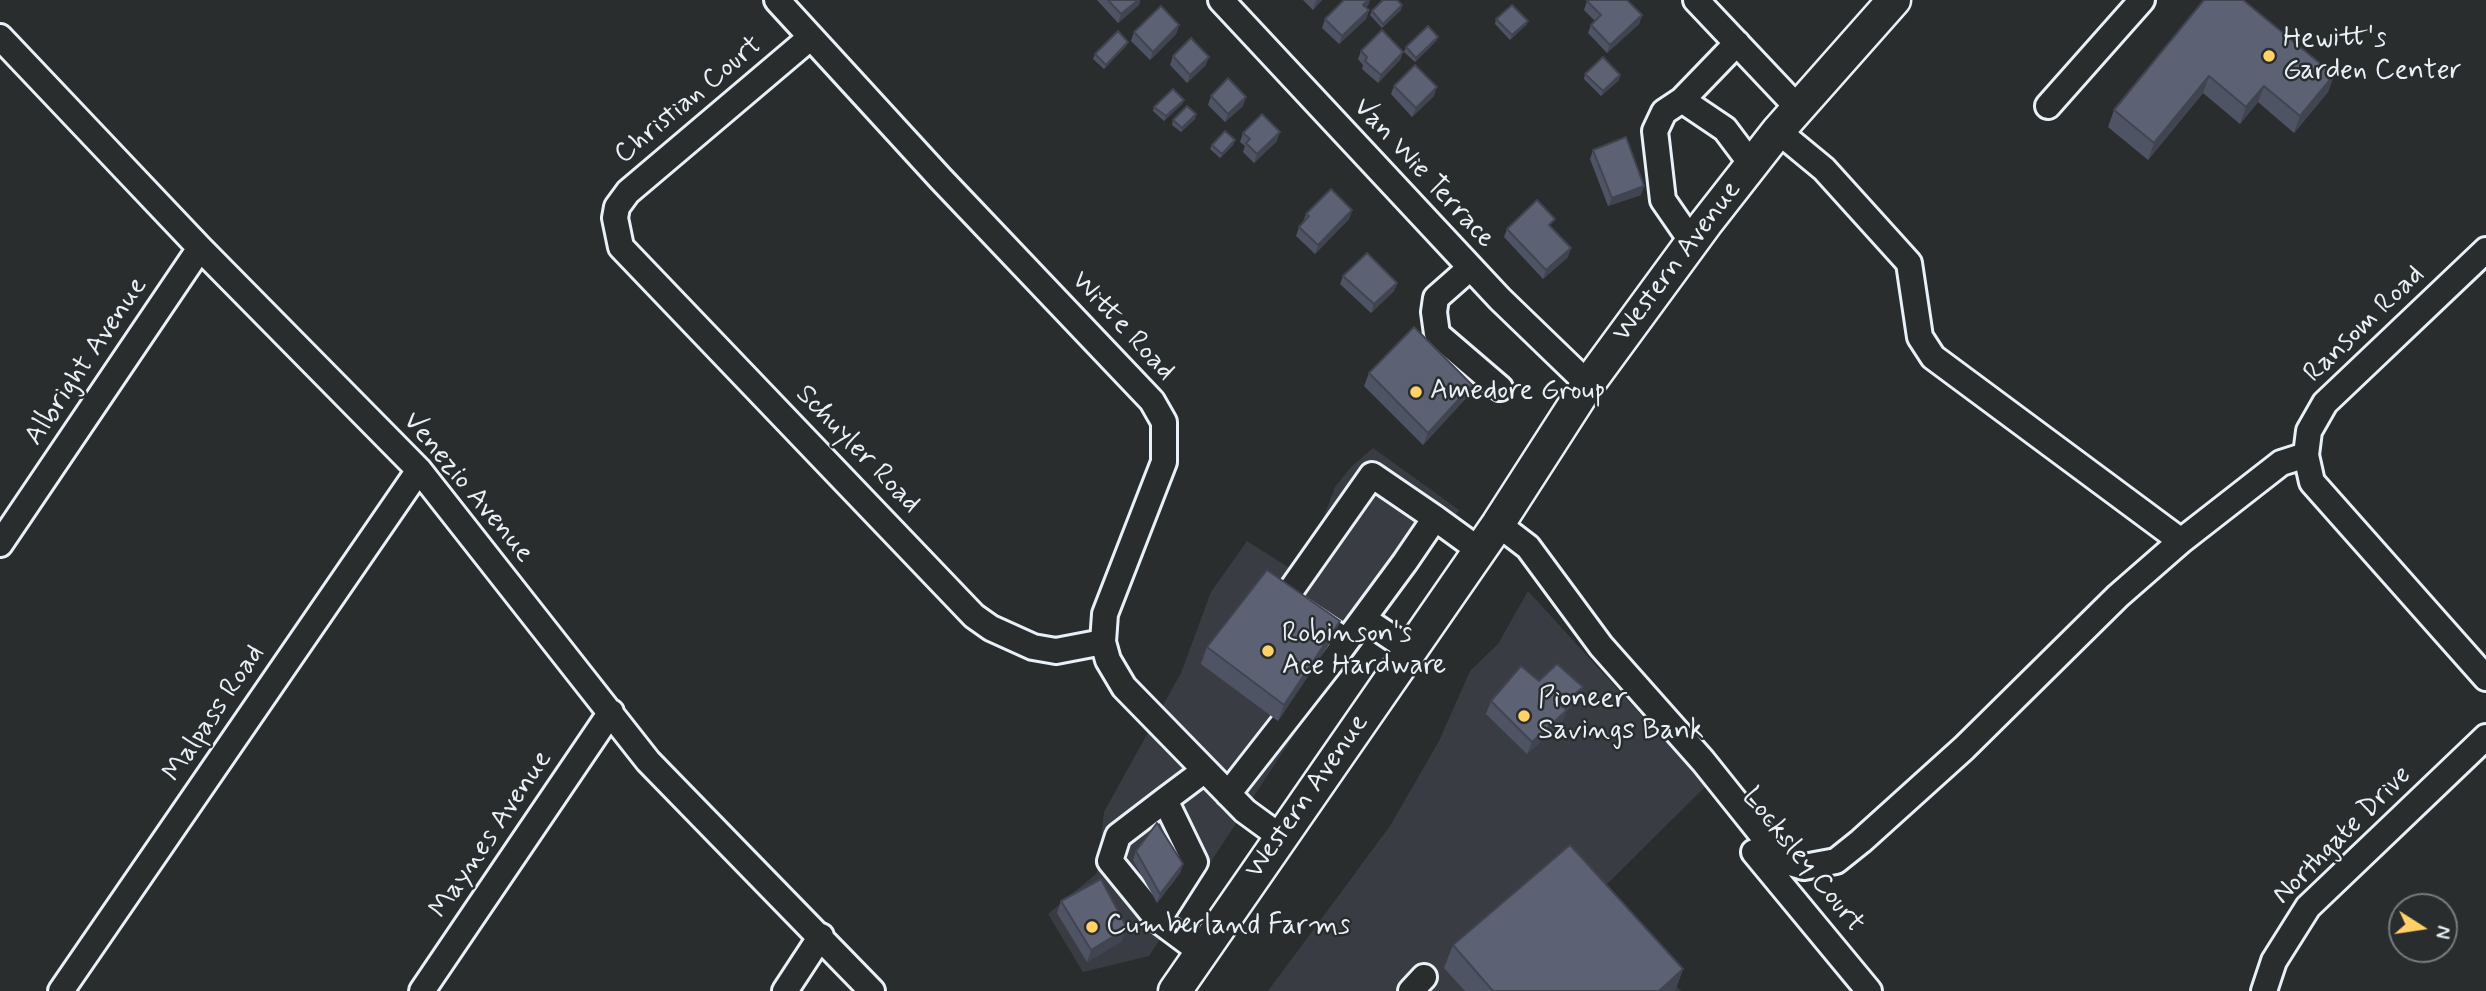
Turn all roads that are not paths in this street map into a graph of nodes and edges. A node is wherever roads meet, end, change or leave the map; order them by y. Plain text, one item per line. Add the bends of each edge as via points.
1 (777, 0) edge
2 (1221, 0) edge
3 (1696, 0) edge
4 (1894, 0) edge
5 (2141, 0) edge
6 (0, 37) edge
7 (811, 37) junction
8 (1737, 43) junction
9 (1682, 100) junction
10 (2048, 106) dead end
11 (1788, 120) junction
12 (1752, 165) junction
13 (615, 218) joint
14 (1692, 242) junction
15 (200, 248) junction
16 (2486, 250) edge
17 (1470, 268) junction
18 (1588, 384) junction
19 (1500, 388) dead end
20 (2306, 455) junction
21 (419, 470) junction
22 (1434, 518) junction
23 (1498, 524) junction
24 (2182, 541) junction
25 (0, 544) edge
26 (1479, 550) junction
27 (1364, 619) junction
28 (1346, 641) junction
29 (1103, 642) junction
30 (1409, 649) junction
31 (2486, 678) edge
32 (611, 712) junction
33 (2486, 737) edge
34 (1703, 761) junction
35 (1205, 770) junction
36 (1228, 794) junction
37 (1165, 800) junction
38 (1282, 838) junction
39 (1158, 920) junction
40 (821, 936) junction
41 (1201, 953) junction
42 (61, 991) edge
43 (422, 991) edge
44 (785, 991) edge
45 (872, 991) edge
46 (1175, 991) edge
47 (1868, 991) edge
48 (2264, 991) edge

1 - 7 street, Witte Road
2 - 17 street, Van Wie Terrace
3 - 8 street
4 - 11 main road, Western Avenue
5 - 10 street
6 - 15 street, Venezio Avenue
7 - 13 street, Christian Court via 628,192
7 - 29 street, Witte Road via 1152,401 1164,422 1166,440 1158,482 1105,614
8 - 9 street
8 - 11 street
9 - 12 street via 1725,129
9 - 14 street via 1664,112 1655,131 1663,200
11 - 12 main road, Western Avenue
11 - 24 street via 1824,169 1909,263 1920,337 1933,357
12 - 14 main road, Western Avenue
13 - 29 street, Schuyler Road via 621,247 974,616 1033,647 1056,651
14 - 18 main road, Western Avenue
15 - 21 street, Venezio Avenue
15 - 25 street, Albright Avenue
16 - 20 street, Ransom Road via 2325,403 2309,431
17 - 18 street, Van Wie Terrace
17 - 19 street via 1436,298 1437,334
18 - 23 main road, Western Avenue
20 - 24 street via 2281,463
20 - 31 street via 2312,482
21 - 32 street, Venezio Avenue
21 - 42 street, Malpass Road
22 - 26 street
22 - 27 street
22 - 28 street via 1372,475 1284,600
23 - 26 main road, Western Avenue
23 - 34 street via 1528,547 1601,646
24 - 34 street via 2118,596 1964,748 1836,861 1804,867 1783,861
26 - 30 main road, Western Avenue
27 - 28 street
27 - 30 street
28 - 36 street
29 - 35 street, Witte Road via 1112,672
30 - 38 main road, Western Avenue
32 - 40 street, Venezio Avenue via 648,761
32 - 43 street, Maynes Avenue
33 - 48 street, Northgate Drive via 2308,907 2274,961
34 - 47 street, Locksley Court via 1706,783 1716,801
35 - 36 street, Witte Road
35 - 37 street
36 - 38 street, Witte Road
37 - 39 street via 1195,862
37 - 39 street via 1118,836 1110,861
38 - 41 main road, Western Avenue
39 - 41 street
40 - 44 street
40 - 45 street, Venezio Avenue
41 - 46 main road, Western Avenue

